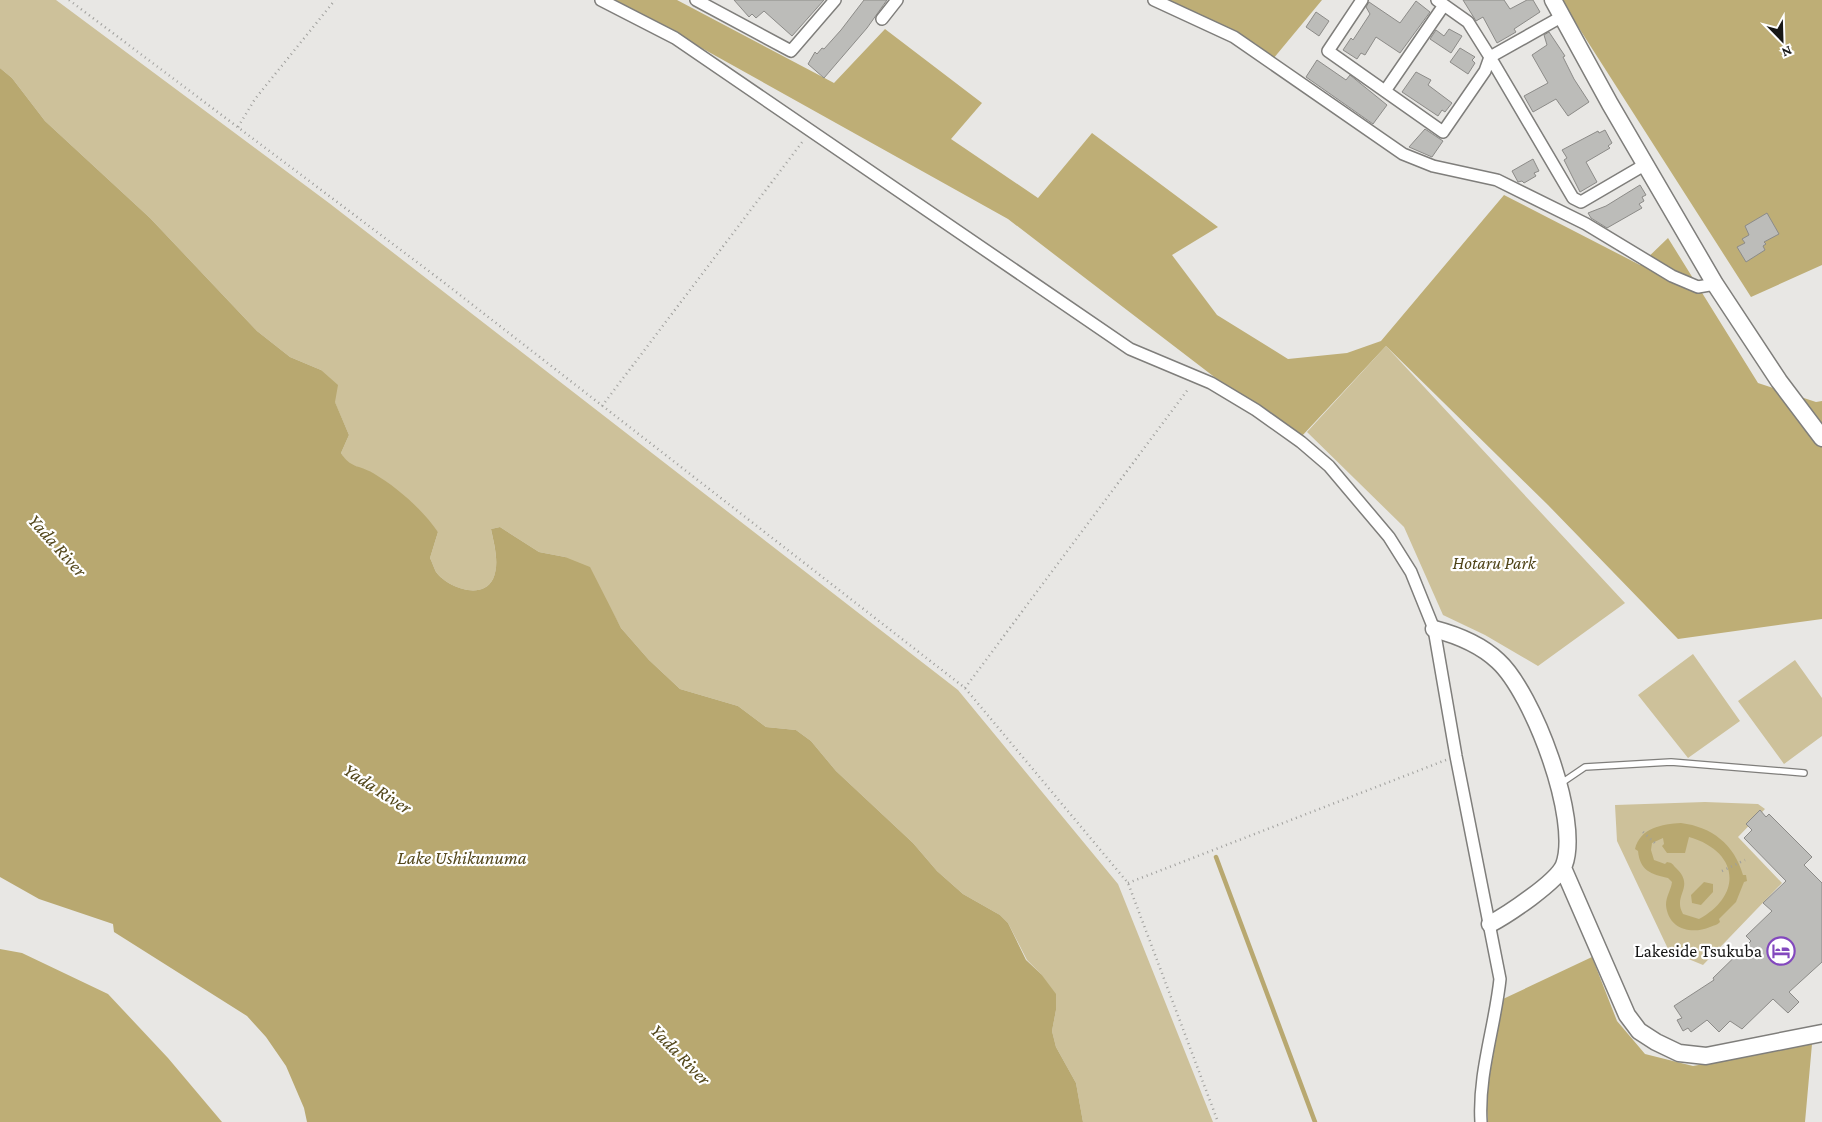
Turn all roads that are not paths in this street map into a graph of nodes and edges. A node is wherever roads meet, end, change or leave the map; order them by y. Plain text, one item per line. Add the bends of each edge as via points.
1 (601, 0) edge
2 (696, 0) edge
3 (723, 0) edge
4 (835, 0) edge
5 (897, 0) edge
6 (1154, 0) edge
7 (1362, 0) edge
8 (1553, 0) edge
9 (1441, 2) edge
10 (713, 9) junction
11 (1561, 17) junction
12 (882, 19) dead end
13 (1490, 57) junction
14 (1385, 91) junction
15 (1646, 164) junction
16 (1715, 284) junction
17 (1822, 438) edge
18 (1434, 629) junction
19 (1804, 773) dead end
20 (1560, 784) junction
21 (1563, 868) junction
22 (1490, 924) junction
23 (1822, 1034) edge
24 (1481, 1122) edge

1 - 18 street via 675,38 808,134 1130,349 1197,376 1256,410 1329,466 1389,538 1410,572
2 - 10 street
3 - 10 street
4 - 10 street via 791,51
5 - 12 street
6 - 16 street via 1234,37 1403,154 1433,166 1497,180 1586,224 1672,276 1698,287
7 - 14 street via 1328,51
8 - 11 street
9 - 13 street via 1468,22
9 - 14 street
11 - 13 street
11 - 15 street
13 - 14 street via 1485,71 1443,132
13 - 15 street via 1573,198 1581,202
15 - 16 street
16 - 17 street via 1779,381
18 - 20 street via 1454,634 1488,652 1514,679
18 - 22 street
19 - 20 lane via 1662,762 1585,767
20 - 21 street via 1568,849
21 - 22 street via 1506,916
21 - 23 street via 1627,1015 1639,1031 1656,1042 1679,1053 1706,1056
22 - 24 street via 1500,979 1481,1092

